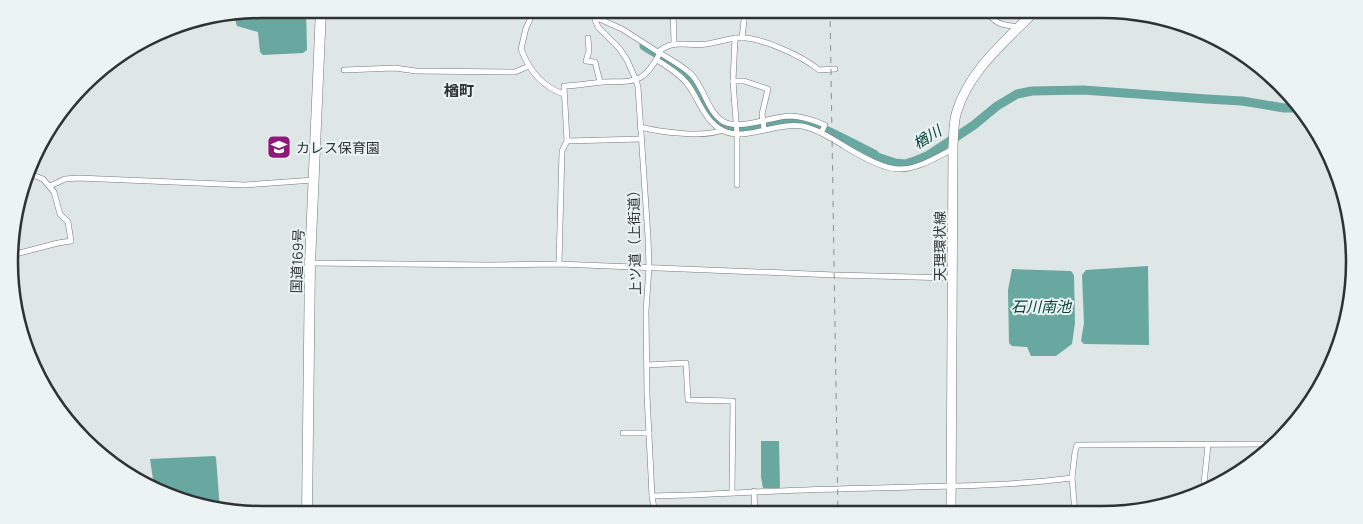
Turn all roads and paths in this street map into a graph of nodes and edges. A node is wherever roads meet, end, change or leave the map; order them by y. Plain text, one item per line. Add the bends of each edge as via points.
1 (321, 18) edge
2 (531, 18) edge
3 (594, 18) edge
4 (602, 18) edge
5 (673, 18) edge
6 (744, 18) edge
7 (992, 18) edge
8 (1028, 18) edge
9 (1020, 27) junction
10 (588, 38) dead end
11 (736, 38) junction
12 (742, 38) junction
13 (674, 43) junction
14 (658, 56) junction
15 (530, 66) junction
16 (835, 69) dead end
17 (344, 70) dead end
18 (636, 80) junction
19 (734, 81) junction
20 (600, 82) junction
21 (564, 94) junction
22 (762, 121) junction
23 (736, 125) junction
24 (640, 127) junction
25 (764, 129) junction
26 (722, 130) junction
27 (821, 133) junction
28 (737, 134) junction
29 (641, 139) junction
30 (567, 141) junction
31 (953, 148) junction
32 (33, 175) edge
33 (314, 180) junction
34 (737, 185) dead end
35 (50, 186) junction
36 (18, 253) edge
37 (310, 262) junction
38 (560, 264) junction
39 (649, 267) junction
40 (952, 278) junction
41 (647, 365) junction
42 (623, 433) dead end
43 (649, 433) junction
44 (1264, 444) edge
45 (1208, 445) junction
46 (1072, 478) junction
47 (1204, 484) edge
48 (951, 486) junction
49 (754, 491) junction
50 (732, 492) junction
51 (652, 496) junction
52 (307, 506) edge
53 (654, 506) edge
54 (755, 506) edge
55 (951, 506) edge
56 (1074, 506) edge

1 - 33 highway, 国道169号
2 - 15 street via 521,49
3 - 18 street, 上ツ道（上街道） via 598,27 619,48
4 - 14 street via 622,28
5 - 13 street
6 - 12 street
7 - 9 street via 1004,25
8 - 9 main road, 天理環状線
9 - 31 main road, 天理環状線 via 973,76 956,113
10 - 20 street via 586,61 595,62
11 - 12 street
11 - 13 street via 706,44
11 - 19 street
12 - 16 street via 771,44 819,70
13 - 14 street
14 - 18 street via 651,70
14 - 23 street via 691,74 720,118
14 - 26 street via 688,86 706,116
15 - 17 street via 515,72 395,68
15 - 21 street via 546,85
18 - 20 street
18 - 24 street, 上ツ道（上街道）
19 - 22 street via 744,80 768,90
19 - 23 street
20 - 21 street via 564,86
21 - 30 street
22 - 23 street
22 - 25 street
22 - 27 street via 798,116 825,125
23 - 28 street
24 - 26 street via 664,132 714,133
24 - 29 street, 上ツ道（上街道）
25 - 27 street via 804,126
25 - 28 street
26 - 28 street
27 - 31 street via 853,152 898,169 913,167
28 - 34 street
29 - 30 street
29 - 39 street, 上ツ道（上街道）
30 - 38 street via 562,150
31 - 40 main road, 天理環状線
32 - 35 street
33 - 35 street via 246,185 78,178 65,179
33 - 37 highway, 国道169号
35 - 36 street via 60,214 68,222 71,241
37 - 38 street via 489,266
37 - 52 highway, 国道169号
38 - 39 street
39 - 40 street
39 - 41 street, 上ツ道（上街道）
40 - 48 main road, 天理環状線
41 - 43 street, 上ツ道（上街道）
41 - 50 street via 686,363 688,400 733,401
42 - 43 street
43 - 51 street, 上ツ道（上街道）
44 - 45 street
45 - 46 street via 1077,445
45 - 47 street
46 - 48 street
46 - 56 street
48 - 49 street
48 - 55 main road, 天理環状線
49 - 50 street
49 - 54 street
50 - 51 street
51 - 53 street, 上ツ道（上街道）

